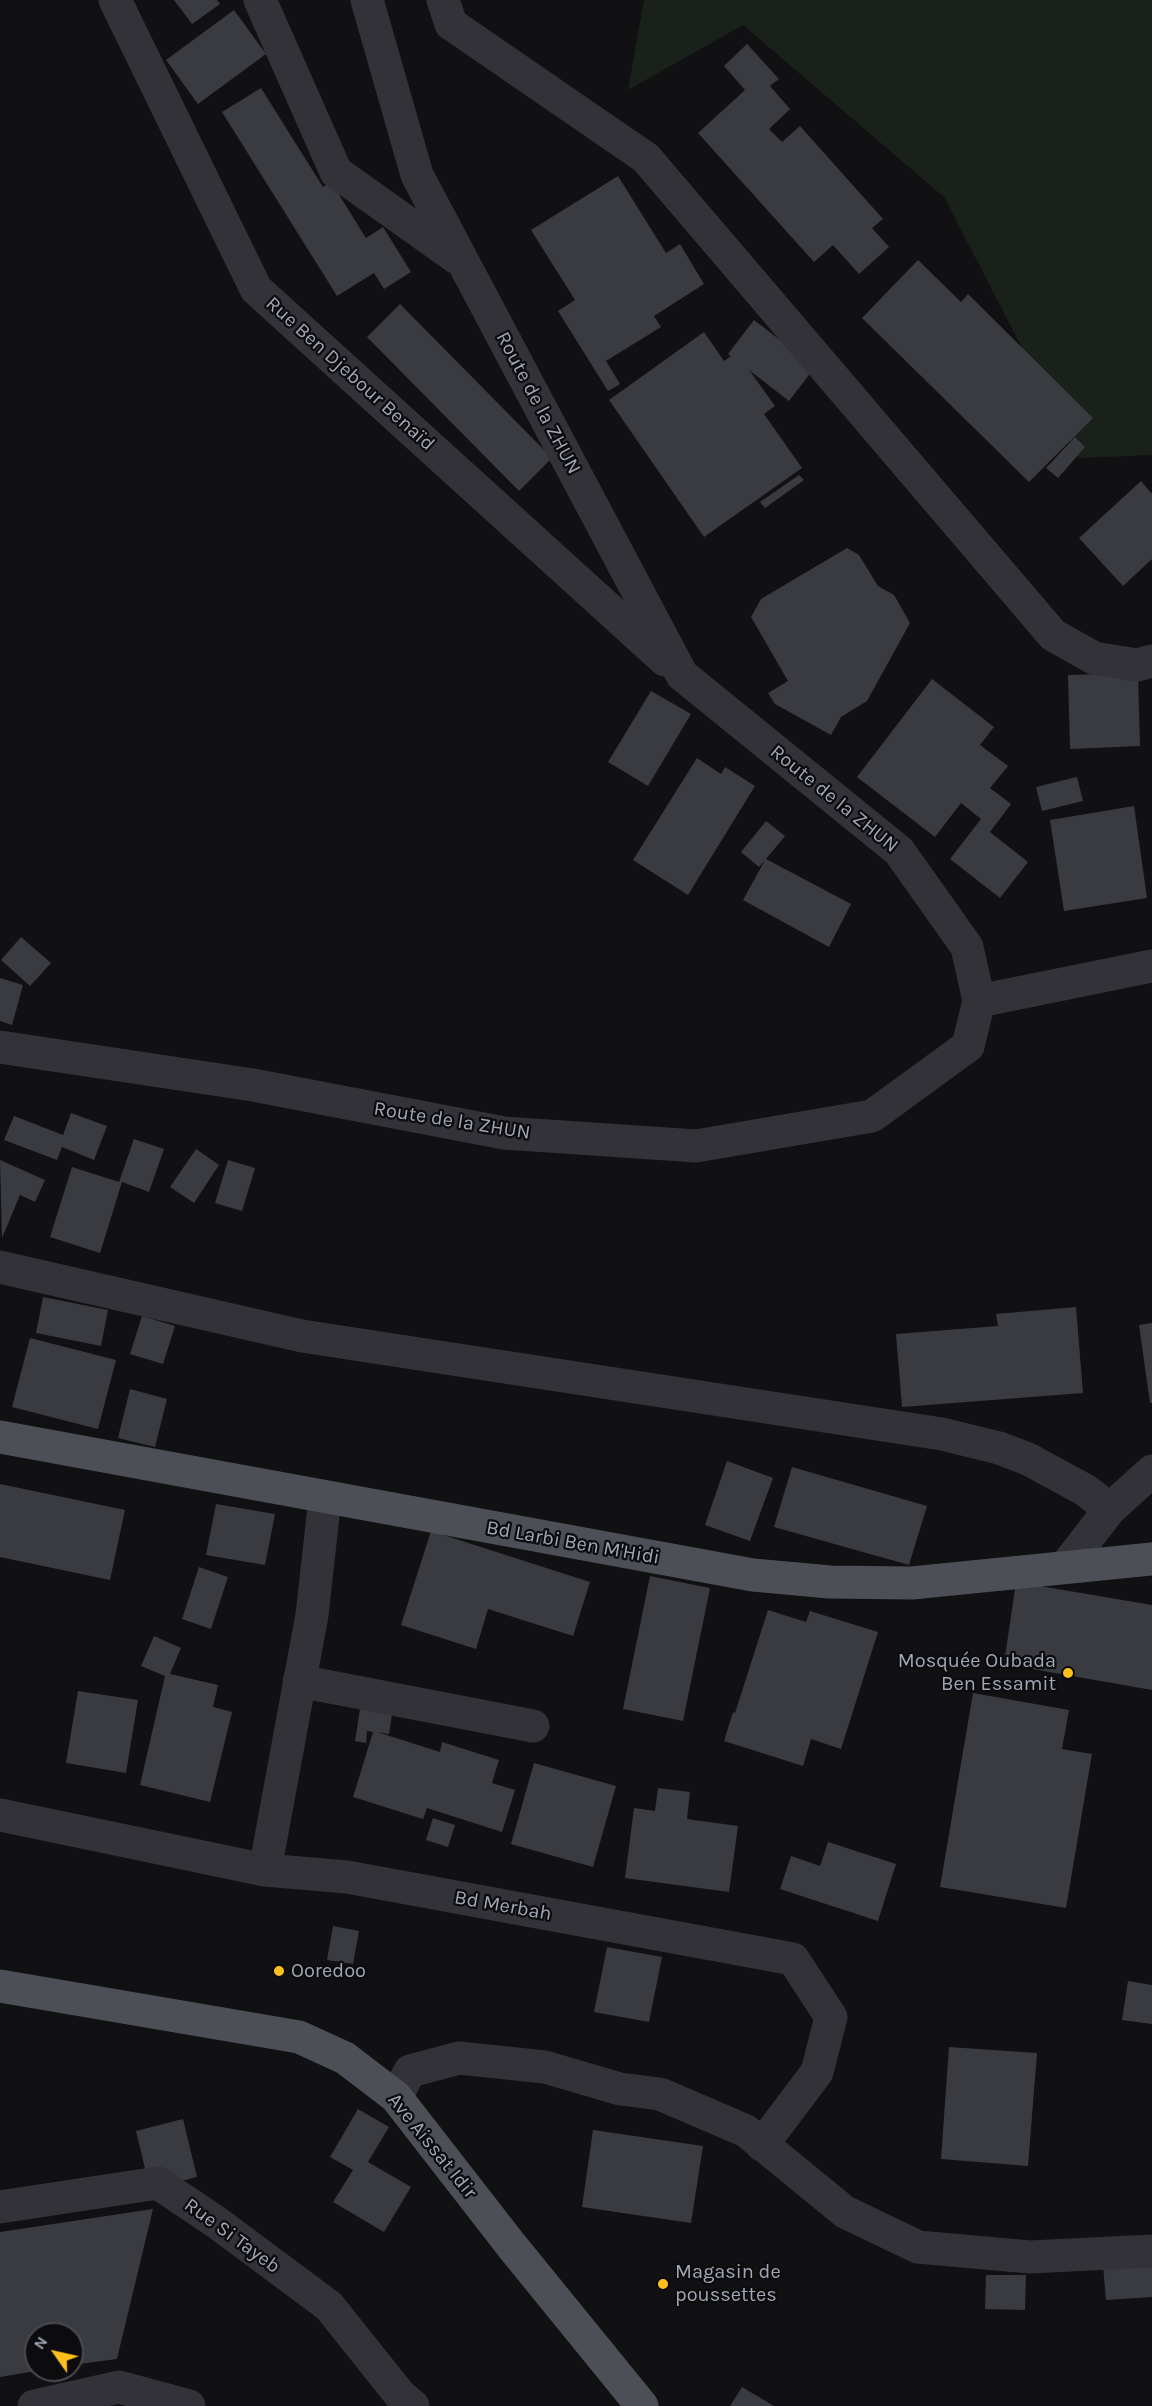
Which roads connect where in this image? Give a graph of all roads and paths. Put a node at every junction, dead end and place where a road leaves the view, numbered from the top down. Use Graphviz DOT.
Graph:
graph roads {
  1 [pos="115,0"];
  2 [pos="260,0"];
  3 [pos="367,0"];
  4 [pos="443,0"];
  5 [pos="463,262"];
  6 [pos="1152,661"];
  7 [pos="682,675"];
  8 [pos="1152,966"];
  9 [pos="979,1001"];
  10 [pos="0,1047"];
  11 [pos="0,1267"];
  12 [pos="0,1437"];
  13 [pos="1152,1471"];
  14 [pos="326,1498"];
  15 [pos="1110,1509"];
  16 [pos="1152,1559"];
  17 [pos="1065,1567"];
  18 [pos="299,1681"];
  19 [pos="533,1726"];
  20 [pos="0,1815"];
  21 [pos="265,1870"];
  22 [pos="0,1986"];
  23 [pos="46,1994"];
  24 [pos="0,1996"];
  25 [pos="396,2097"];
  26 [pos="762,2145"];
  27 [pos="0,2207"];
  28 [pos="1152,2251"];
  29 [pos="34,2406"];
  30 [pos="189,2406"];
  31 [pos="414,2406"];
  32 [pos="642,2406"];
  1 -- 7 [label="street, Rue Ben Djebour Benaïd"];
  2 -- 5 [label="street"];
  3 -- 5 [label="street, Route de la ZHUN"];
  4 -- 6 [label="street"];
  5 -- 7 [label="street, Route de la ZHUN"];
  7 -- 9 [label="street, Route de la ZHUN"];
  8 -- 9 [label="street"];
  9 -- 10 [label="street, Route de la ZHUN"];
  11 -- 15 [label="street"];
  12 -- 14 [label="main road, Bd Larbi Ben M'Hidi"];
  13 -- 15 [label="street"];
  14 -- 17 [label="main road, Bd Larbi Ben M'Hidi"];
  14 -- 18 [label="street"];
  15 -- 17 [label="street"];
  16 -- 17 [label="main road, Bd Larbi Ben M'Hidi"];
  18 -- 19 [label="street"];
  18 -- 21 [label="street"];
  20 -- 21 [label="street, Bd Merbah"];
  21 -- 26 [label="street, Bd Merbah"];
  22 -- 23 [label="main road, Ave Aissat Idir"];
  23 -- 24 [label="street"];
  23 -- 25 [label="main road, Ave Aissat Idir"];
  25 -- 26 [label="street"];
  25 -- 32 [label="main road, Ave Aissat Idir"];
  26 -- 28 [label="street"];
  27 -- 31 [label="street, Rue Si Tayeb"];
  29 -- 30 [label="street"];
}
